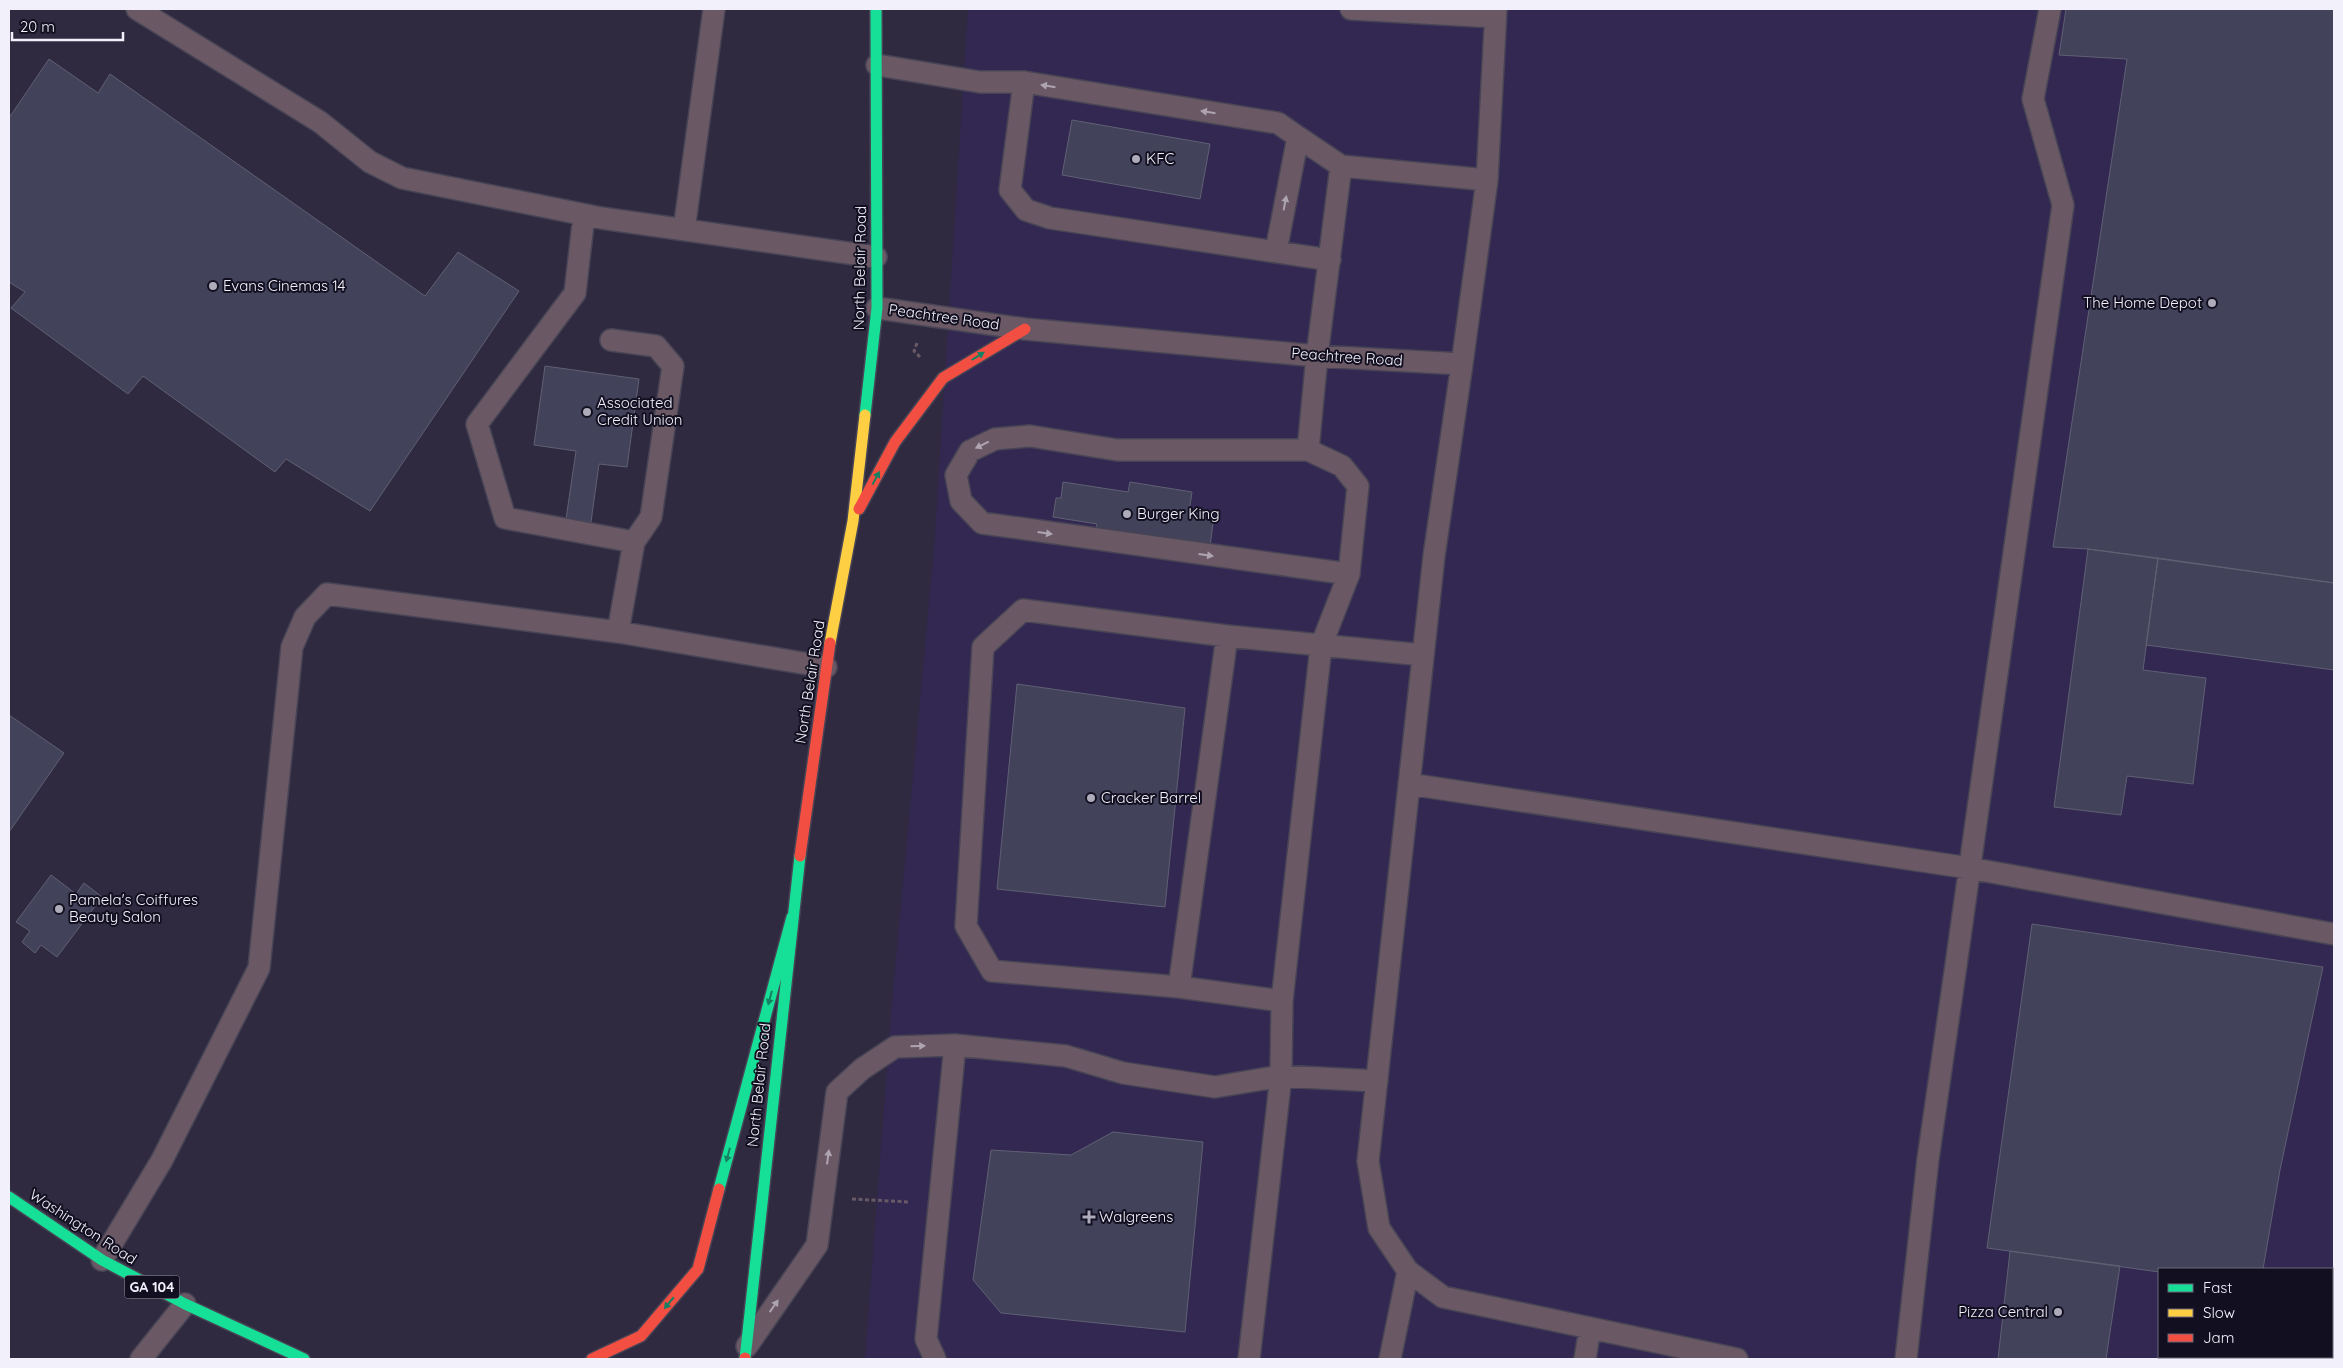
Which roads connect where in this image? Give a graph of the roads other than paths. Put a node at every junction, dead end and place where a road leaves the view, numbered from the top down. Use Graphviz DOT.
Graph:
graph roads {
  1 [pos="137,9"];
  2 [pos="714,9"];
  3 [pos="876,9"];
  4 [pos="1351,9"];
  5 [pos="2050,9"];
  6 [pos="1421,11"];
  7 [pos="1495,13"];
  8 [pos="876,65"];
  9 [pos="1024,82"];
  10 [pos="1298,137"];
  11 [pos="1341,166"];
  12 [pos="1487,180"];
  13 [pos="584,215"];
  14 [pos="684,230"];
  15 [pos="1276,251"];
  16 [pos="876,257"];
  17 [pos="1330,260"];
  18 [pos="877,308"];
  19 [pos="1025,329"];
  20 [pos="611,340"];
  21 [pos="1317,356"];
  22 [pos="1462,364"];
  23 [pos="1308,450"];
  24 [pos="852,521"];
  25 [pos="634,542"];
  26 [pos="1349,574"];
  27 [pos="618,632"];
  28 [pos="1227,636"];
  29 [pos="1321,646"];
  30 [pos="1424,655"];
  31 [pos="826,667"];
  32 [pos="1409,784"];
  33 [pos="1969,868"];
  34 [pos="792,917"];
  35 [pos="2334,934"];
  36 [pos="1179,987"];
  37 [pos="1282,1001"];
  38 [pos="954,1045"];
  39 [pos="1281,1076"];
  40 [pos="1377,1081"];
  41 [pos="9,1197"];
  42 [pos="102,1260"];
  43 [pos="1408,1271"];
  44 [pos="185,1304"];
  45 [pos="1590,1328"];
  46 [pos="745,1356"];
  47 [pos="141,1359"];
  48 [pos="304,1359"];
  49 [pos="592,1359"];
  50 [pos="935,1359"];
  51 [pos="1249,1359"];
  52 [pos="1390,1359"];
  53 [pos="1586,1359"];
  54 [pos="1737,1359"];
  55 [pos="1906,1359"];
  1 -- 13 [label="lane"];
  2 -- 14 [label="lane"];
  3 -- 8 [label="main road, North Belair Road"];
  4 -- 6 [label="lane"];
  5 -- 33 [label="lane"];
  6 -- 7 [label="lane"];
  7 -- 12 [label="lane"];
  8 -- 9 [label="lane"];
  8 -- 16 [label="main road, North Belair Road"];
  10 -- 9 [label="lane, one-way"];
  9 -- 15 [label="lane"];
  10 -- 11 [label="lane"];
  15 -- 10 [label="lane, one-way"];
  11 -- 12 [label="lane"];
  11 -- 17 [label="lane"];
  12 -- 22 [label="lane"];
  13 -- 14 [label="lane"];
  13 -- 25 [label="lane"];
  14 -- 16 [label="lane"];
  15 -- 17 [label="lane"];
  16 -- 18 [label="main road, North Belair Road"];
  17 -- 21 [label="lane"];
  18 -- 19 [label="lane, Peachtree Road"];
  18 -- 24 [label="main road, North Belair Road"];
  19 -- 21 [label="lane, Peachtree Road"];
  24 -- 19 [label="main road, one-way"];
  20 -- 25 [label="lane"];
  21 -- 22 [label="lane, Peachtree Road"];
  21 -- 23 [label="lane"];
  22 -- 30 [label="lane"];
  23 -- 26 [label="lane"];
  23 -- 26 [label="lane, one-way"];
  24 -- 31 [label="main road, North Belair Road"];
  25 -- 27 [label="lane"];
  26 -- 29 [label="lane"];
  27 -- 31 [label="lane"];
  27 -- 42 [label="lane"];
  28 -- 29 [label="lane"];
  28 -- 36 [label="lane"];
  28 -- 36 [label="lane"];
  29 -- 30 [label="lane"];
  29 -- 37 [label="lane"];
  30 -- 32 [label="lane"];
  31 -- 34 [label="main road, North Belair Road"];
  32 -- 33 [label="lane"];
  32 -- 40 [label="lane"];
  33 -- 35 [label="lane"];
  33 -- 55 [label="lane"];
  34 -- 46 [label="main road, North Belair Road"];
  34 -- 49 [label="main road, one-way"];
  36 -- 37 [label="lane"];
  37 -- 39 [label="lane"];
  38 -- 39 [label="lane"];
  46 -- 38 [label="lane, one-way"];
  38 -- 50 [label="lane"];
  39 -- 40 [label="lane"];
  39 -- 51 [label="lane"];
  40 -- 43 [label="lane"];
  41 -- 42 [label="main road, Washington Road / GA 104"];
  42 -- 44 [label="main road, Washington Road / GA 104"];
  43 -- 45 [label="lane"];
  43 -- 52 [label="lane"];
  44 -- 47 [label="lane"];
  44 -- 48 [label="main road, Washington Road / GA 104"];
  45 -- 53 [label="lane"];
  45 -- 54 [label="lane"];
}
